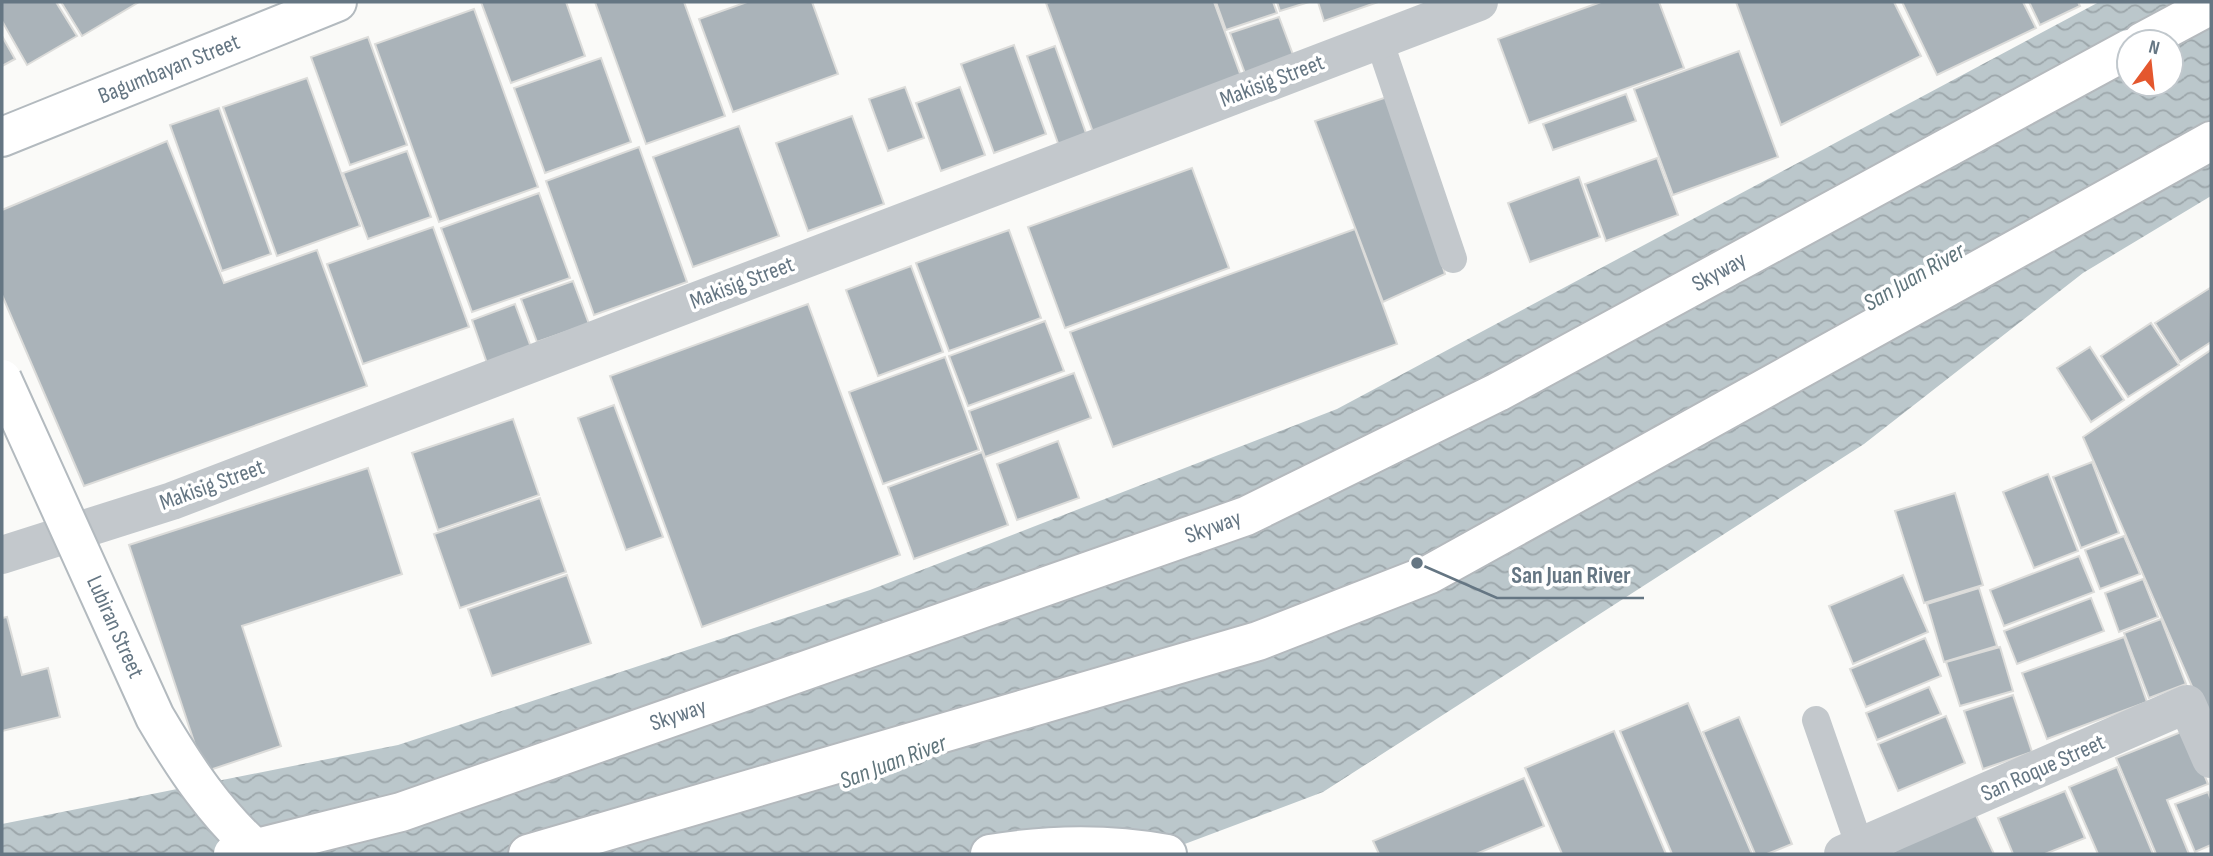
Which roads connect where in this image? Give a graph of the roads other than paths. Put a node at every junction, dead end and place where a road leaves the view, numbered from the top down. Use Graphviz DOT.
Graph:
graph roads {
  1 [pos="337,2"];
  2 [pos="1479,2"];
  3 [pos="2211,5"];
  4 [pos="276,12"];
  5 [pos="2168,28"];
  6 [pos="1379,40"];
  7 [pos="2115,57"];
  8 [pos="2,138"];
  9 [pos="2211,141"];
  10 [pos="1453,259"];
  11 [pos="2,379"];
  12 [pos="2,555"];
  13 [pos="1816,720"];
  14 [pos="2211,759"];
  15 [pos="1852,851"];
  16 [pos="233,854"];
  17 [pos="261,854"];
  18 [pos="528,854"];
  19 [pos="990,854"];
  20 [pos="1167,854"];
  1 -- 4 [label="main road, Bagumbayan Street"];
  2 -- 6 [label="street, Makisig Street"];
  3 -- 5 [label="main road"];
  4 -- 8 [label="main road, Bagumbayan Street"];
  6 -- 10 [label="lane"];
  6 -- 12 [label="street, Makisig Street"];
  7 -- 16 [label="main road, Skyway, bridge"];
  9 -- 18 [label="main road"];
  11 -- 17 [label="main road, Lubiran Street, bridge"];
  13 -- 15 [label="lane"];
  14 -- 15 [label="street, San Roque Street"];
  19 -- 20 [label="main road"];
}
